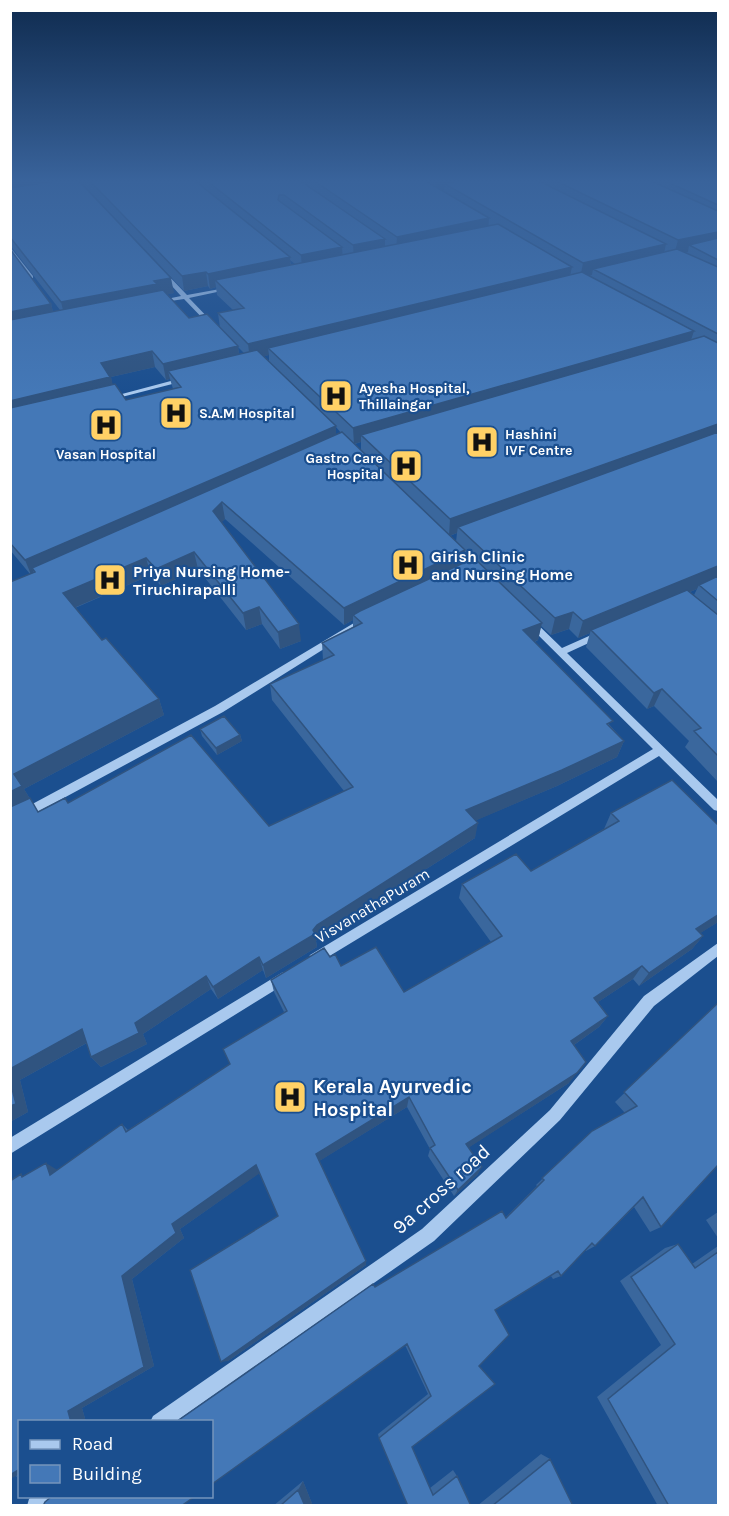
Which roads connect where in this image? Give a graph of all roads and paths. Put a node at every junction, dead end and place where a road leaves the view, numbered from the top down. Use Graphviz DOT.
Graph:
graph roads {
  1 [pos="12,251"];
  2 [pos="161,272"];
  3 [pos="36,285"];
  4 [pos="231,288"];
  5 [pos="186,297"];
  6 [pos="150,304"];
  7 [pos="217,331"];
  8 [pos="188,379"];
  9 [pos="99,401"];
  10 [pos="519,612"];
  11 [pos="378,614"];
  12 [pos="615,628"];
  13 [pos="560,652"];
  14 [pos="660,750"];
  15 [pos="718,807"];
  16 [pos="10,822"];
  17 [pos="718,949"];
  18 [pos="10,1147"];
  19 [pos="162,1420"];
  1 -- 3 [label="street"];
  2 -- 5 [label="street"];
  4 -- 5 [label="street"];
  5 -- 6 [label="street"];
  5 -- 7 [label="street"];
  8 -- 9 [label="street"];
  10 -- 13 [label="street"];
  11 -- 16 [label="street"];
  12 -- 13 [label="street"];
  13 -- 14 [label="street"];
  14 -- 15 [label="street"];
  14 -- 18 [label="street, VisvanathaPuram"];
  17 -- 19 [label="street, 9a cross road"];
}
